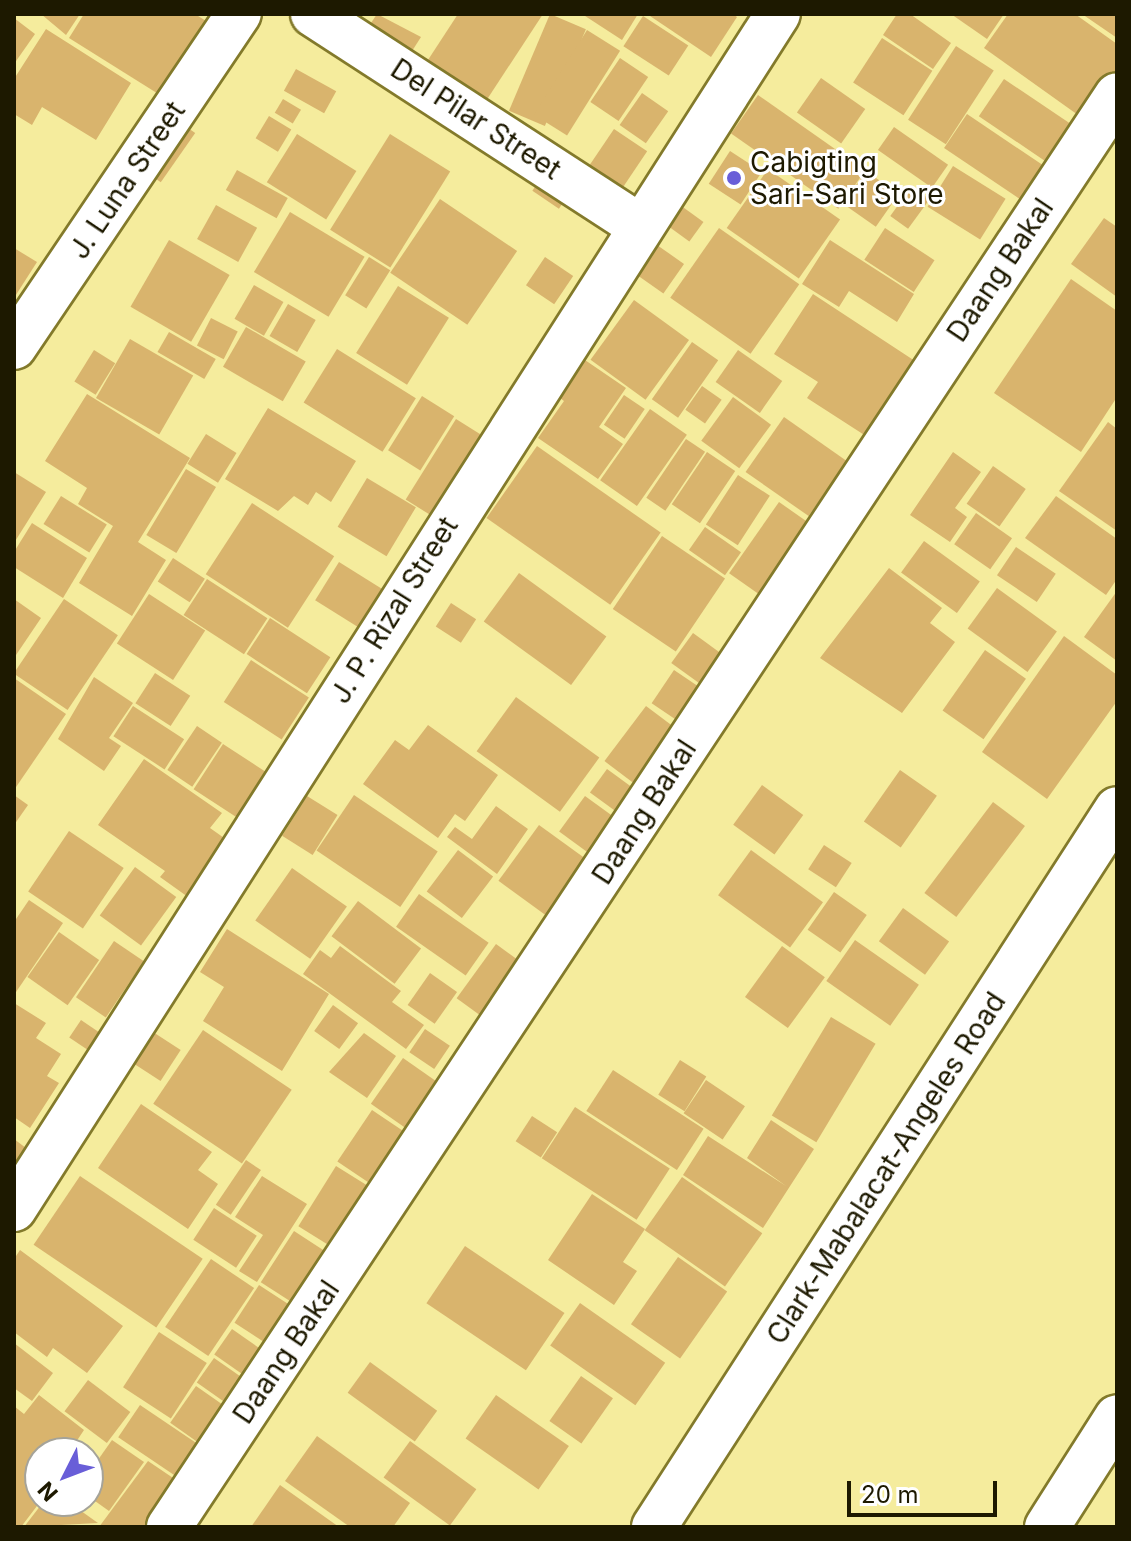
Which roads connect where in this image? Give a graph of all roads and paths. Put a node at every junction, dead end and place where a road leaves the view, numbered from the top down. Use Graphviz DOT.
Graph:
graph roads {
  1 [pos="239,14"];
  2 [pos="313,14"];
  3 [pos="778,14"];
  4 [pos="1117,95"];
  5 [pos="638,225"];
  6 [pos="14,347"];
  7 [pos="1117,809"];
  8 [pos="14,1209"];
  9 [pos="1117,1417"];
  10 [pos="169,1527"];
  11 [pos="654,1527"];
  12 [pos="1047,1527"];
  1 -- 6 [label="main road, J. Luna Street"];
  2 -- 5 [label="main road, Del Pilar Street"];
  3 -- 5 [label="main road, J. P. Rizal Street"];
  4 -- 10 [label="main road, Daang Bakal"];
  5 -- 8 [label="main road, J. P. Rizal Street"];
  7 -- 11 [label="main road, Clark-Mabalacat-Angeles Road"];
  9 -- 12 [label="main road"];
}
